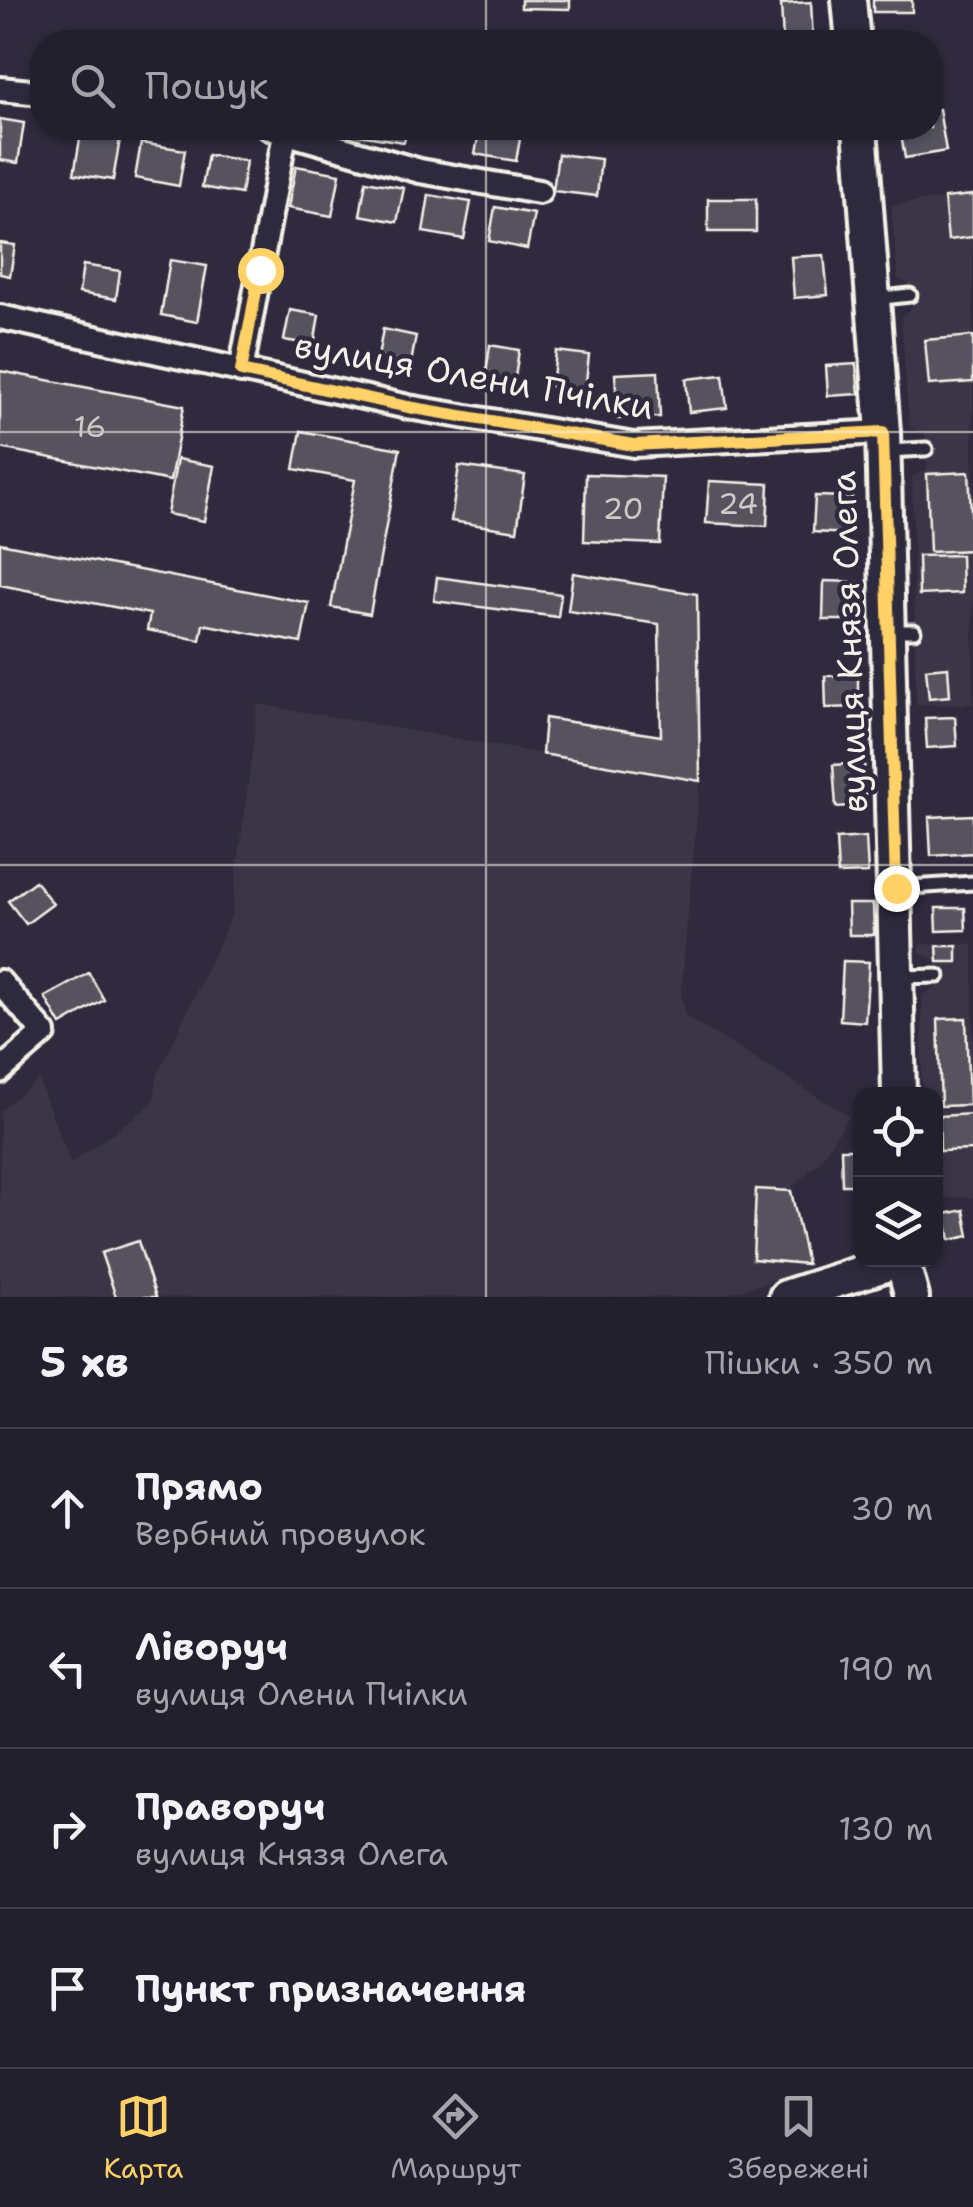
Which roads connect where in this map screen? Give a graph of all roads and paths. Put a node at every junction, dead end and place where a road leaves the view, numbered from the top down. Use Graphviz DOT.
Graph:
graph roads {
  1 [pos="849,0"];
  2 [pos="852,30"];
  3 [pos="0,89"];
  4 [pos="30,92"];
  5 [pos="277,140"];
  6 [pos="310,140"];
  7 [pos="861,140"];
  8 [pos="539,192"];
  9 [pos="910,296"];
  10 [pos="874,298"];
  11 [pos="0,317"];
  12 [pos="241,371"];
  13 [pos="884,442"];
  14 [pos="926,449"];
  15 [pos="973,883"];
  16 [pos="896,888"];
  17 [pos="898,976"];
  18 [pos="938,976"];
  19 [pos="0,982"];
  20 [pos="0,1071"];
  21 [pos="900,1087"];
  22 [pos="879,1267"];
  23 [pos="903,1267"];
  24 [pos="786,1297"];
  25 [pos="912,1297"];
  1 -- 2 [label="street"];
  3 -- 4 [label="street"];
  5 -- 12 [label="street"];
  6 -- 8 [label="street"];
  7 -- 10 [label="street, вулиця Князя Олега"];
  9 -- 10 [label="lane"];
  10 -- 13 [label="street, вулиця Князя Олега"];
  11 -- 12 [label="street, вулиця Олени Пчілки"];
  12 -- 13 [label="street, вулиця Олени Пчілки"];
  13 -- 14 [label="lane"];
  13 -- 16 [label="street, вулиця Князя Олега"];
  15 -- 16 [label="lane"];
  16 -- 17 [label="street, вулиця Князя Олега"];
  17 -- 18 [label="lane"];
  17 -- 21 [label="street, вулиця Князя Олега"];
  19 -- 20 [label="street"];
  22 -- 24 [label="street"];
  23 -- 25 [label="street"];
}
